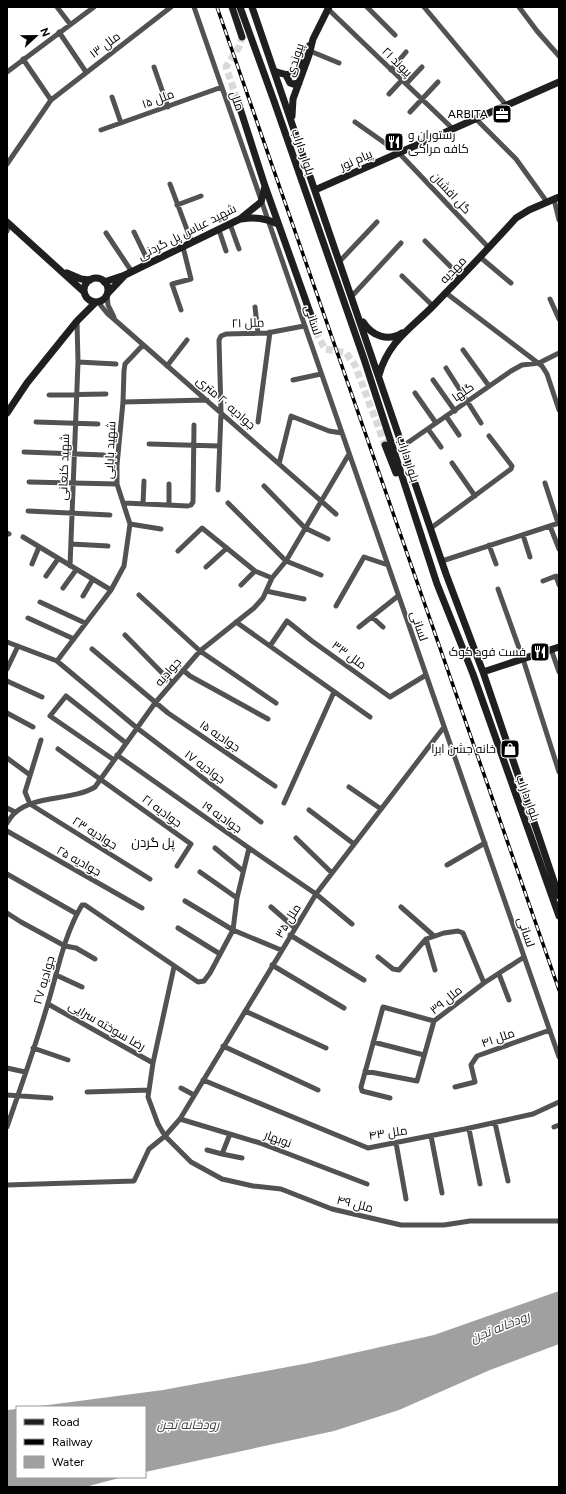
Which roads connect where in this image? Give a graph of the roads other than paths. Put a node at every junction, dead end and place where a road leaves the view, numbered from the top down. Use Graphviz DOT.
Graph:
graph roads {
  1 [pos="57,7"];
  2 [pos="94,7"];
  3 [pos="171,7"];
  4 [pos="194,7"];
  5 [pos="232,7"];
  6 [pos="240,7"];
  7 [pos="252,7"];
  8 [pos="367,7"];
  9 [pos="424,7"];
  10 [pos="519,7"];
  11 [pos="328,8"];
  12 [pos="70,24"];
  13 [pos="59,32"];
  14 [pos="395,35"];
  15 [pos="242,37"];
  16 [pos="313,39"];
  17 [pos="310,51"];
  18 [pos="406,52"];
  19 [pos="559,56"];
  20 [pos="23,59"];
  21 [pos="339,63"];
  22 [pos="422,67"];
  23 [pos="154,68"];
  24 [pos="274,70"];
  25 [pos="391,70"];
  26 [pos="7,72"];
  27 [pos="86,72"];
  28 [pos="286,75"];
  29 [pos="404,82"];
  30 [pos="438,82"];
  31 [pos="559,82"];
  32 [pos="299,83"];
  33 [pos="222,87"];
  34 [pos="389,94"];
  35 [pos="112,97"];
  36 [pos="237,99"];
  37 [pos="51,100"];
  38 [pos="422,100"];
  39 [pos="506,105"];
  40 [pos="168,107"];
  41 [pos="410,112"];
  42 [pos="476,119"];
  43 [pos="292,122"];
  44 [pos="355,122"];
  45 [pos="121,123"];
  46 [pos="453,129"];
  47 [pos="101,130"];
  48 [pos="399,153"];
  49 [pos="7,164"];
  50 [pos="170,184"];
  51 [pos="265,186"];
  52 [pos="315,190"];
  53 [pos="201,196"];
  54 [pos="553,200"];
  55 [pos="261,202"];
  56 [pos="177,205"];
  57 [pos="240,219"];
  58 [pos="267,219"];
  59 [pos="559,220"];
  60 [pos="377,222"];
  61 [pos="230,224"];
  62 [pos="278,224"];
  63 [pos="8,226"];
  64 [pos="219,230"];
  65 [pos="134,232"];
  66 [pos="106,233"];
  67 [pos="424,241"];
  68 [pos="192,242"];
  69 [pos="401,242"];
  70 [pos="183,247"];
  71 [pos="489,248"];
  72 [pos="239,249"];
  73 [pos="226,251"];
  74 [pos="480,256"];
  75 [pos="340,261"];
  76 [pos="149,263"];
  77 [pos="62,271"];
  78 [pos="128,273"];
  79 [pos="402,276"];
  80 [pos="461,277"];
  81 [pos="90,280"];
  82 [pos="104,282"];
  83 [pos="511,283"];
  84 [pos="84,292"];
  85 [pos="446,293"];
  86 [pos="107,294"];
  87 [pos="352,296"];
  88 [pos="550,299"];
  89 [pos="96,302"];
  90 [pos="433,306"];
  91 [pos="255,307"];
  92 [pos="181,310"];
  93 [pos="358,314"];
  94 [pos="559,319"];
  95 [pos="77,321"];
  96 [pos="313,321"];
  97 [pos="117,322"];
  98 [pos="304,326"];
  99 [pos="407,330"];
  100 [pos="270,332"];
  101 [pos="258,333"];
  102 [pos="187,340"];
  103 [pos="144,345"];
  104 [pos="463,350"];
  105 [pos="559,353"];
  106 [pos="78,362"];
  107 [pos="539,363"];
  108 [pos="116,364"];
  109 [pos="167,366"];
  110 [pos="446,368"];
  111 [pos="321,374"];
  112 [pos="379,375"];
  113 [pos="293,380"];
  114 [pos="433,380"];
  115 [pos="489,386"];
  116 [pos="415,393"];
  117 [pos="48,394"];
  118 [pos="106,394"];
  119 [pos="77,395"];
  120 [pos="207,400"];
  121 [pos="123,402"];
  122 [pos="467,402"];
  123 [pos="559,410"];
  124 [pos="454,411"];
  125 [pos="7,412"];
  126 [pos="221,412"];
  127 [pos="446,416"];
  128 [pos="36,422"];
  129 [pos="258,422"];
  130 [pos="76,423"];
  131 [pos="436,423"];
  132 [pos="481,423"];
  133 [pos="98,424"];
  134 [pos="194,426"];
  135 [pos="428,429"];
  136 [pos="342,433"];
  137 [pos="459,435"];
  138 [pos="489,436"];
  139 [pos="149,444"];
  140 [pos="193,445"];
  141 [pos="385,445"];
  142 [pos="219,446"];
  143 [pos="403,446"];
  144 [pos="441,447"];
  145 [pos="24,452"];
  146 [pos="75,454"];
  147 [pos="349,454"];
  148 [pos="104,455"];
  149 [pos="452,463"];
  150 [pos="280,464"];
  151 [pos="144,481"];
  152 [pos="29,482"];
  153 [pos="74,483"];
  154 [pos="545,483"];
  155 [pos="118,484"];
  156 [pos="169,484"];
  157 [pos="264,486"];
  158 [pos="218,490"];
  159 [pos="475,496"];
  160 [pos="409,497"];
  161 [pos="321,500"];
  162 [pos="124,503"];
  163 [pos="228,503"];
  164 [pos="143,504"];
  165 [pos="169,505"];
  166 [pos="28,511"];
  167 [pos="72,512"];
  168 [pos="336,514"];
  169 [pos="110,515"];
  170 [pos="558,523"];
  171 [pos="130,524"];
  172 [pos="550,526"];
  173 [pos="305,528"];
  174 [pos="431,528"];
  175 [pos="162,529"];
  176 [pos="523,535"];
  177 [pos="24,537"];
  178 [pos="328,539"];
  179 [pos="71,544"];
  180 [pos="437,545"];
  181 [pos="489,545"];
  182 [pos="39,546"];
  183 [pos="108,546"];
  184 [pos="227,548"];
  185 [pos="425,548"];
  186 [pos="559,549"];
  187 [pos="178,551"];
  188 [pos="530,557"];
  189 [pos="58,559"];
  190 [pos="286,561"];
  191 [pos="442,561"];
  192 [pos="32,564"];
  193 [pos="388,564"];
  194 [pos="496,564"];
  195 [pos="70,566"];
  196 [pos="206,567"];
  197 [pos="76,570"];
  198 [pos="255,571"];
  199 [pos="446,574"];
  200 [pos="321,575"];
  201 [pos="46,576"];
  202 [pos="272,578"];
  203 [pos="435,578"];
  204 [pos="93,579"];
  205 [pos="543,581"];
  206 [pos="241,585"];
  207 [pos="559,585"];
  208 [pos="63,588"];
  209 [pos="498,589"];
  210 [pos="111,590"];
  211 [pos="266,591"];
  212 [pos="139,595"];
  213 [pos="83,596"];
  214 [pos="398,596"];
  215 [pos="304,599"];
  216 [pos="40,602"];
  217 [pos="336,606"];
  218 [pos="372,617"];
  219 [pos="28,618"];
  220 [pos="236,622"];
  221 [pos="85,623"];
  222 [pos="359,628"];
  223 [pos="383,628"];
  224 [pos="125,635"];
  225 [pos="74,639"];
  226 [pos="7,642"];
  227 [pos="18,646"];
  228 [pos="270,646"];
  229 [pos="559,646"];
  230 [pos="92,649"];
  231 [pos="551,649"];
  232 [pos="200,651"];
  233 [pos="523,659"];
  234 [pos="57,661"];
  235 [pos="7,669"];
  236 [pos="183,670"];
  237 [pos="483,672"];
  238 [pos="559,672"];
  239 [pos="426,675"];
  240 [pos="7,681"];
  241 [pos="172,683"];
  242 [pos="334,692"];
  243 [pos="42,696"];
  244 [pos="155,703"];
  245 [pos="276,703"];
  246 [pos="7,713"];
  247 [pos="370,717"];
  248 [pos="268,719"];
  249 [pos="33,727"];
  250 [pos="444,727"];
  251 [pos="137,728"];
  252 [pos="41,740"];
  253 [pos="126,743"];
  254 [pos="58,749"];
  255 [pos="7,758"];
  256 [pos="116,758"];
  257 [pos="559,772"];
  258 [pos="30,775"];
  259 [pos="100,780"];
  260 [pos="275,786"];
  261 [pos="350,788"];
  262 [pos="284,803"];
  263 [pos="30,804"];
  264 [pos="7,808"];
  265 [pos="381,809"];
  266 [pos="310,810"];
  267 [pos="15,812"];
  268 [pos="261,822"];
  269 [pos="7,823"];
  270 [pos="7,831"];
  271 [pos="296,838"];
  272 [pos="485,843"];
  273 [pos="354,844"];
  274 [pos="215,848"];
  275 [pos="248,848"];
  276 [pos="447,865"];
  277 [pos="177,866"];
  278 [pos="243,871"];
  279 [pos="200,872"];
  280 [pos="332,873"];
  281 [pos="7,874"];
  282 [pos="150,879"];
  283 [pos="316,894"];
  284 [pos="559,896"];
  285 [pos="237,898"];
  286 [pos="185,901"];
  287 [pos="271,907"];
  288 [pos="401,907"];
  289 [pos="142,908"];
  290 [pos="7,913"];
  291 [pos="77,914"];
  292 [pos="559,916"];
  293 [pos="352,924"];
  294 [pos="178,928"];
  295 [pos="295,928"];
  296 [pos="233,930"];
  297 [pos="290,936"];
  298 [pos="434,936"];
  299 [pos="426,939"];
  300 [pos="64,946"];
  301 [pos="281,950"];
  302 [pos="220,954"];
  303 [pos="378,956"];
  304 [pos="524,957"];
  305 [pos="95,958"];
  306 [pos="272,965"];
  307 [pos="174,967"];
  308 [pos="435,970"];
  309 [pos="499,974"];
  310 [pos="56,975"];
  311 [pos="364,980"];
  312 [pos="484,983"];
  313 [pos="82,987"];
  314 [pos="509,1000"];
  315 [pos="48,1004"];
  316 [pos="344,1008"];
  317 [pos="245,1011"];
  318 [pos="434,1021"];
  319 [pos="550,1030"];
  320 [pos="373,1042"];
  321 [pos="223,1046"];
  322 [pos="33,1048"];
  323 [pos="326,1048"];
  324 [pos="424,1055"];
  325 [pos="559,1057"];
  326 [pos="68,1060"];
  327 [pos="152,1063"];
  328 [pos="7,1068"];
  329 [pos="365,1071"];
  330 [pos="25,1072"];
  331 [pos="203,1080"];
  332 [pos="455,1087"];
  333 [pos="181,1088"];
  334 [pos="149,1090"];
  335 [pos="318,1090"];
  336 [pos="87,1092"];
  337 [pos="7,1095"];
  338 [pos="18,1095"];
  339 [pos="194,1095"];
  340 [pos="51,1098"];
  341 [pos="390,1098"];
  342 [pos="559,1102"];
  343 [pos="180,1119"];
  344 [pos="495,1123"];
  345 [pos="7,1127"];
  346 [pos="469,1129"];
  347 [pos="230,1134"];
  348 [pos="165,1136"];
  349 [pos="431,1136"];
  350 [pos="396,1143"];
  351 [pos="207,1150"];
  352 [pos="222,1154"];
  353 [pos="242,1158"];
  354 [pos="508,1181"];
  355 [pos="367,1184"];
  356 [pos="480,1184"];
  357 [pos="7,1185"];
  358 [pos="442,1193"];
  359 [pos="406,1199"];
  360 [pos="559,1221"];
  1 -- 12 [label="street"];
  2 -- 12 [label="street"];
  3 -- 27 [label="street, ملل ۱۳"];
  4 -- 33 [label="street, ملل"];
  5 -- 15 [label="main road"];
  6 -- 160 [label="main road, بلوار داراب"];
  7 -- 24 [label="main road, بلوار داراب"];
  8 -- 14 [label="street"];
  9 -- 39 [label="street"];
  10 -- 19 [label="street"];
  11 -- 16 [label="main road, پیوندی"];
  11 -- 25 [label="street, پیوند ۲۱"];
  12 -- 13 [label="street"];
  13 -- 20 [label="street"];
  13 -- 27 [label="street"];
  16 -- 17 [label="main road, پیوندی"];
  16 -- 28 [label="main road"];
  17 -- 21 [label="street"];
  17 -- 32 [label="main road, پیوندی"];
  18 -- 25 [label="street"];
  20 -- 26 [label="street"];
  20 -- 37 [label="street"];
  22 -- 29 [label="street"];
  23 -- 40 [label="street"];
  24 -- 28 [label="main road"];
  24 -- 43 [label="main road, بلوار داراب"];
  25 -- 29 [label="street, پیوند ۲۱"];
  27 -- 37 [label="street, ملل ۱۳"];
  28 -- 32 [label="main road"];
  29 -- 34 [label="street"];
  29 -- 38 [label="street, پیوند ۲۱"];
  30 -- 38 [label="street"];
  31 -- 39 [label="main road, پیام نور"];
  32 -- 43 [label="main road, پیوندی"];
  33 -- 40 [label="street, ملل ۱۵"];
  33 -- 55 [label="street, ملل"];
  35 -- 45 [label="street"];
  36 -- 51 [label="main road"];
  37 -- 49 [label="street, ملل ۱۳"];
  38 -- 41 [label="street"];
  38 -- 46 [label="street, پیوند ۲۱"];
  39 -- 42 [label="main road, پیام نور"];
  40 -- 45 [label="street, ملل ۱۵"];
  42 -- 46 [label="main road, پیام نور"];
  42 -- 54 [label="street"];
  43 -- 52 [label="main road, بلوار داراب"];
  44 -- 48 [label="street, گل افشان"];
  45 -- 47 [label="street, ملل ۱۵"];
  46 -- 48 [label="main road, پیام نور"];
  48 -- 52 [label="main road, پیام نور"];
  48 -- 71 [label="street, گل افشان"];
  50 -- 56 [label="street"];
  51 -- 55 [label="main road"];
  51 -- 62 [label="main road"];
  52 -- 75 [label="main road, بلوار داراب"];
  53 -- 56 [label="street"];
  54 -- 59 [label="street"];
  54 -- 71 [label="main road, مهدیه"];
  55 -- 57 [label="main road, شهید عباس پل گردنی"];
  55 -- 58 [label="street, لسانی"];
  56 -- 68 [label="street"];
  57 -- 58 [label="main road"];
  57 -- 61 [label="main road, شهید عباس پل گردنی"];
  58 -- 62 [label="main road"];
  58 -- 98 [label="street, لسانی"];
  60 -- 75 [label="street"];
  61 -- 64 [label="main road, شهید عباس پل گردنی"];
  61 -- 72 [label="street"];
  62 -- 96 [label="main road"];
  63 -- 77 [label="main road"];
  64 -- 68 [label="main road, شهید عباس پل گردنی"];
  64 -- 73 [label="street"];
  65 -- 76 [label="street"];
  66 -- 78 [label="street"];
  67 -- 80 [label="street"];
  68 -- 70 [label="main road, شهید عباس پل گردنی"];
  69 -- 87 [label="street"];
  70 -- 76 [label="main road, شهید عباس پل گردنی"];
  70 -- 92 [label="street"];
  71 -- 74 [label="main road, مهدیه"];
  74 -- 80 [label="main road, مهدیه"];
  74 -- 83 [label="street"];
  75 -- 87 [label="main road, بلوار داراب"];
  76 -- 78 [label="main road, شهید عباس پل گردنی"];
  77 -- 81 [label="main road"];
  77 -- 84 [label="main road"];
  78 -- 82 [label="main road, شهید عباس پل گردنی"];
  78 -- 86 [label="main road"];
  79 -- 90 [label="street"];
  80 -- 85 [label="main road, مهدیه"];
  81 -- 82 [label="main road"];
  81 -- 84 [label="main road"];
  82 -- 86 [label="main road"];
  84 -- 89 [label="main road"];
  85 -- 90 [label="main road, مهدیه"];
  85 -- 107 [label="street"];
  86 -- 89 [label="main road"];
  86 -- 97 [label="street"];
  87 -- 93 [label="main road, بلوار داراب"];
  88 -- 94 [label="street"];
  89 -- 95 [label="main road"];
  89 -- 97 [label="street, جوادیه ۲۰ متری"];
  90 -- 99 [label="main road, مهدیه"];
  91 -- 101 [label="street"];
  93 -- 99 [label="main road"];
  93 -- 112 [label="main road, بلوار داراب"];
  95 -- 106 [label="street, شهید کنعانی"];
  95 -- 125 [label="main road"];
  97 -- 103 [label="street, جوادیه ۲۰ متری"];
  98 -- 100 [label="street, ملل ۲۱"];
  98 -- 111 [label="street, لسانی"];
  99 -- 112 [label="main road, مهدیه"];
  100 -- 101 [label="street, ملل ۲۱"];
  100 -- 129 [label="street"];
  101 -- 126 [label="street, ملل ۲۱"];
  102 -- 109 [label="street"];
  103 -- 109 [label="street, جوادیه ۲۰ متری"];
  103 -- 121 [label="street, شهید بابایی"];
  104 -- 115 [label="street"];
  105 -- 107 [label="street, گلها"];
  106 -- 108 [label="street"];
  106 -- 119 [label="street, شهید کنعانی"];
  107 -- 115 [label="street, گلها"];
  107 -- 123 [label="street"];
  109 -- 120 [label="street, جوادیه ۲۰ متری"];
  110 -- 122 [label="street"];
  111 -- 113 [label="street"];
  111 -- 136 [label="street, لسانی"];
  112 -- 143 [label="main road, بلوار داراب"];
  114 -- 124 [label="street"];
  115 -- 122 [label="street, گلها"];
  116 -- 131 [label="street"];
  117 -- 119 [label="street"];
  118 -- 119 [label="street"];
  119 -- 130 [label="street, شهید کنعانی"];
  120 -- 121 [label="street"];
  120 -- 126 [label="street, جوادیه ۲۰ متری"];
  121 -- 155 [label="street, شهید بابایی"];
  122 -- 124 [label="street, گلها"];
  122 -- 132 [label="street"];
  124 -- 127 [label="street, گلها"];
  126 -- 142 [label="street"];
  126 -- 150 [label="street, جوادیه ۲۰ متری"];
  127 -- 131 [label="street, گلها"];
  127 -- 137 [label="street"];
  128 -- 130 [label="street"];
  130 -- 133 [label="street"];
  130 -- 146 [label="street, شهید کنعانی"];
  131 -- 135 [label="street, گلها"];
  134 -- 140 [label="street"];
  135 -- 143 [label="street, گلها"];
  135 -- 144 [label="street"];
  136 -- 147 [label="street, لسانی"];
  136 -- 150 [label="street"];
  138 -- 159 [label="street"];
  139 -- 140 [label="street"];
  140 -- 142 [label="street"];
  140 -- 165 [label="street"];
  141 -- 160 [label="main road"];
  142 -- 158 [label="street"];
  143 -- 174 [label="main road, بلوار داراب"];
  145 -- 146 [label="street"];
  146 -- 148 [label="street"];
  146 -- 153 [label="street, شهید کنعانی"];
  147 -- 161 [label="street, جوادیه"];
  147 -- 193 [label="street, لسانی"];
  149 -- 159 [label="street"];
  150 -- 161 [label="street, جوادیه ۲۰ متری"];
  151 -- 164 [label="street"];
  152 -- 153 [label="street"];
  153 -- 155 [label="street"];
  153 -- 167 [label="street, شهید کنعانی"];
  154 -- 170 [label="street"];
  155 -- 162 [label="street, شهید بابایی"];
  156 -- 165 [label="street"];
  157 -- 173 [label="street"];
  159 -- 174 [label="street"];
  160 -- 185 [label="main road, بلوار داراب"];
  161 -- 168 [label="street, جوادیه ۲۰ متری"];
  161 -- 173 [label="street, جوادیه"];
  162 -- 164 [label="street"];
  162 -- 171 [label="street, شهید بابایی"];
  163 -- 190 [label="street"];
  164 -- 165 [label="street"];
  166 -- 167 [label="street"];
  167 -- 169 [label="street"];
  167 -- 179 [label="street, شهید کنعانی"];
  170 -- 172 [label="street"];
  171 -- 175 [label="street"];
  171 -- 210 [label="street, شهید بابایی"];
  172 -- 176 [label="street"];
  172 -- 186 [label="street"];
  173 -- 178 [label="street"];
  173 -- 190 [label="street, جوادیه"];
  174 -- 180 [label="main road, بلوار داراب"];
  176 -- 181 [label="street"];
  176 -- 188 [label="street"];
  177 -- 182 [label="street"];
  179 -- 183 [label="street"];
  179 -- 195 [label="street, شهید کنعانی"];
  180 -- 185 [label="main road"];
  180 -- 191 [label="main road, بلوار داراب"];
  181 -- 191 [label="street"];
  181 -- 194 [label="street"];
  182 -- 189 [label="street"];
  182 -- 192 [label="street"];
  184 -- 187 [label="street"];
  184 -- 196 [label="street"];
  184 -- 198 [label="street"];
  185 -- 203 [label="main road, بلوار داراب"];
  189 -- 195 [label="street"];
  189 -- 201 [label="street"];
  190 -- 200 [label="street"];
  190 -- 202 [label="street, جوادیه"];
  191 -- 199 [label="main road, بلوار داراب"];
  193 -- 214 [label="street, لسانی"];
  193 -- 217 [label="street"];
  195 -- 197 [label="street"];
  197 -- 204 [label="street"];
  197 -- 208 [label="street"];
  198 -- 202 [label="street"];
  198 -- 206 [label="street"];
  199 -- 203 [label="main road"];
  199 -- 237 [label="main road, بلوار داراب"];
  202 -- 211 [label="street, جوادیه"];
  203 -- 292 [label="main road, بلوار داراب"];
  204 -- 210 [label="street"];
  204 -- 213 [label="street"];
  205 -- 207 [label="street"];
  209 -- 233 [label="street"];
  210 -- 221 [label="street, شهید بابایی"];
  211 -- 215 [label="street"];
  211 -- 220 [label="street, جوادیه"];
  212 -- 232 [label="street"];
  214 -- 218 [label="street"];
  214 -- 239 [label="street, لسانی"];
  216 -- 221 [label="street"];
  218 -- 222 [label="street"];
  218 -- 223 [label="street"];
  219 -- 225 [label="street"];
  220 -- 228 [label="street"];
  220 -- 232 [label="street, جوادیه"];
  221 -- 225 [label="street, شهید بابایی"];
  224 -- 241 [label="street"];
  225 -- 234 [label="street, شهید بابایی"];
  226 -- 227 [label="street, جوادیه ۱۷"];
  227 -- 234 [label="street, جوادیه ۱۷"];
  227 -- 235 [label="street"];
  228 -- 239 [label="street, ملل ۳۳"];
  228 -- 242 [label="street"];
  229 -- 231 [label="main road"];
  230 -- 244 [label="street, جوادیه ۱۵"];
  231 -- 233 [label="main road"];
  231 -- 238 [label="street"];
  232 -- 236 [label="street, جوادیه"];
  232 -- 245 [label="street"];
  233 -- 237 [label="main road"];
  233 -- 257 [label="street"];
  234 -- 251 [label="street, جوادیه ۱۷"];
  236 -- 241 [label="street, جوادیه"];
  236 -- 248 [label="street"];
  237 -- 284 [label="main road, بلوار داراب"];
  239 -- 250 [label="street, لسانی"];
  240 -- 243 [label="street"];
  241 -- 244 [label="street, جوادیه"];
  242 -- 247 [label="street"];
  242 -- 262 [label="street"];
  244 -- 251 [label="street, جوادیه"];
  244 -- 260 [label="street, جوادیه ۱۵"];
  246 -- 249 [label="street"];
  250 -- 265 [label="street, ملل ۳۵"];
  250 -- 272 [label="street, لسانی"];
  251 -- 253 [label="street, جوادیه"];
  251 -- 268 [label="street, جوادیه ۱۷"];
  252 -- 258 [label="street"];
  253 -- 256 [label="street, جوادیه"];
  253 -- 256 [label="street, جوادیه ۱۹"];
  254 -- 259 [label="street"];
  255 -- 258 [label="street"];
  256 -- 259 [label="street, جوادیه"];
  256 -- 275 [label="street, جوادیه ۱۹"];
  258 -- 263 [label="street"];
  259 -- 263 [label="street, جوادیه"];
  259 -- 277 [label="street, جوادیه ۲۱"];
  261 -- 265 [label="street"];
  263 -- 267 [label="street, جوادیه"];
  263 -- 282 [label="street, جوادیه ۲۳"];
  264 -- 267 [label="street"];
  265 -- 273 [label="street, ملل ۳۵"];
  266 -- 273 [label="street"];
  267 -- 269 [label="street, جوادیه"];
  270 -- 289 [label="street, جوادیه ۲۵"];
  271 -- 280 [label="street"];
  272 -- 276 [label="street"];
  272 -- 304 [label="street, لسانی"];
  273 -- 280 [label="street, ملل ۳۵"];
  274 -- 278 [label="street"];
  275 -- 278 [label="street"];
  275 -- 283 [label="street, جوادیه ۱۹"];
  278 -- 285 [label="street"];
  279 -- 285 [label="street"];
  280 -- 283 [label="street, ملل ۳۵"];
  281 -- 291 [label="street"];
  283 -- 293 [label="street, جوادیه ۱۹"];
  283 -- 295 [label="street, ملل ۳۵"];
  285 -- 296 [label="street"];
  286 -- 296 [label="street"];
  287 -- 295 [label="street"];
  288 -- 298 [label="street"];
  290 -- 300 [label="street"];
  291 -- 300 [label="street, جوادیه ۲۷"];
  291 -- 307 [label="street"];
  294 -- 302 [label="street"];
  295 -- 297 [label="street, ملل ۳۵"];
  296 -- 301 [label="street"];
  296 -- 302 [label="street"];
  297 -- 301 [label="street, ملل ۳۵"];
  297 -- 311 [label="street"];
  298 -- 299 [label="street"];
  298 -- 312 [label="street"];
  299 -- 303 [label="street"];
  299 -- 308 [label="street"];
  300 -- 305 [label="street"];
  300 -- 310 [label="street, جوادیه ۲۷"];
  301 -- 306 [label="street, ملل ۳۵"];
  302 -- 307 [label="street"];
  304 -- 309 [label="street, ملل ۳۹"];
  304 -- 319 [label="street, لسانی"];
  306 -- 316 [label="street"];
  306 -- 317 [label="street, ملل ۳۵"];
  307 -- 327 [label="street"];
  309 -- 312 [label="street, ملل ۳۹"];
  309 -- 314 [label="street"];
  310 -- 313 [label="street"];
  310 -- 315 [label="street, جوادیه ۲۷"];
  312 -- 318 [label="street, ملل ۳۹"];
  315 -- 322 [label="street, جوادیه ۲۷"];
  315 -- 327 [label="street, رضا سوخته سرایی"];
  317 -- 321 [label="street, ملل ۳۵"];
  317 -- 323 [label="street"];
  318 -- 320 [label="street"];
  318 -- 324 [label="street, ملل ۳۹"];
  319 -- 325 [label="street, لسانی"];
  319 -- 332 [label="street, ملل ۴۱"];
  320 -- 324 [label="street"];
  320 -- 329 [label="street"];
  321 -- 331 [label="street, ملل ۳۵"];
  321 -- 335 [label="street"];
  322 -- 326 [label="street"];
  322 -- 330 [label="street, جوادیه ۲۷"];
  324 -- 329 [label="street, ملل ۳۹"];
  327 -- 334 [label="street, رضا سوخته سرایی"];
  328 -- 330 [label="street"];
  329 -- 341 [label="street"];
  330 -- 338 [label="street, جوادیه ۲۷"];
  331 -- 339 [label="street, ملل ۳۵"];
  331 -- 350 [label="street, ملل ۴۳"];
  333 -- 339 [label="street"];
  334 -- 336 [label="street"];
  334 -- 348 [label="street, رضا سوخته سرایی"];
  337 -- 338 [label="street"];
  338 -- 340 [label="street"];
  338 -- 345 [label="street, جوادیه ۲۷"];
  339 -- 343 [label="street, ملل ۳۵"];
  342 -- 344 [label="street, ملل ۴۳"];
  343 -- 347 [label="street, نوبهار"];
  343 -- 348 [label="street, ملل ۳۵"];
  344 -- 346 [label="street, ملل ۴۳"];
  344 -- 354 [label="street"];
  346 -- 349 [label="street, ملل ۴۳"];
  346 -- 356 [label="street"];
  347 -- 352 [label="street"];
  347 -- 355 [label="street, نوبهار"];
  348 -- 357 [label="street, ملل ۳۵"];
  348 -- 360 [label="street, ملل ۴۹"];
  349 -- 350 [label="street, ملل ۴۳"];
  349 -- 358 [label="street"];
  350 -- 359 [label="street"];
  351 -- 352 [label="street"];
  352 -- 353 [label="street"];
}
